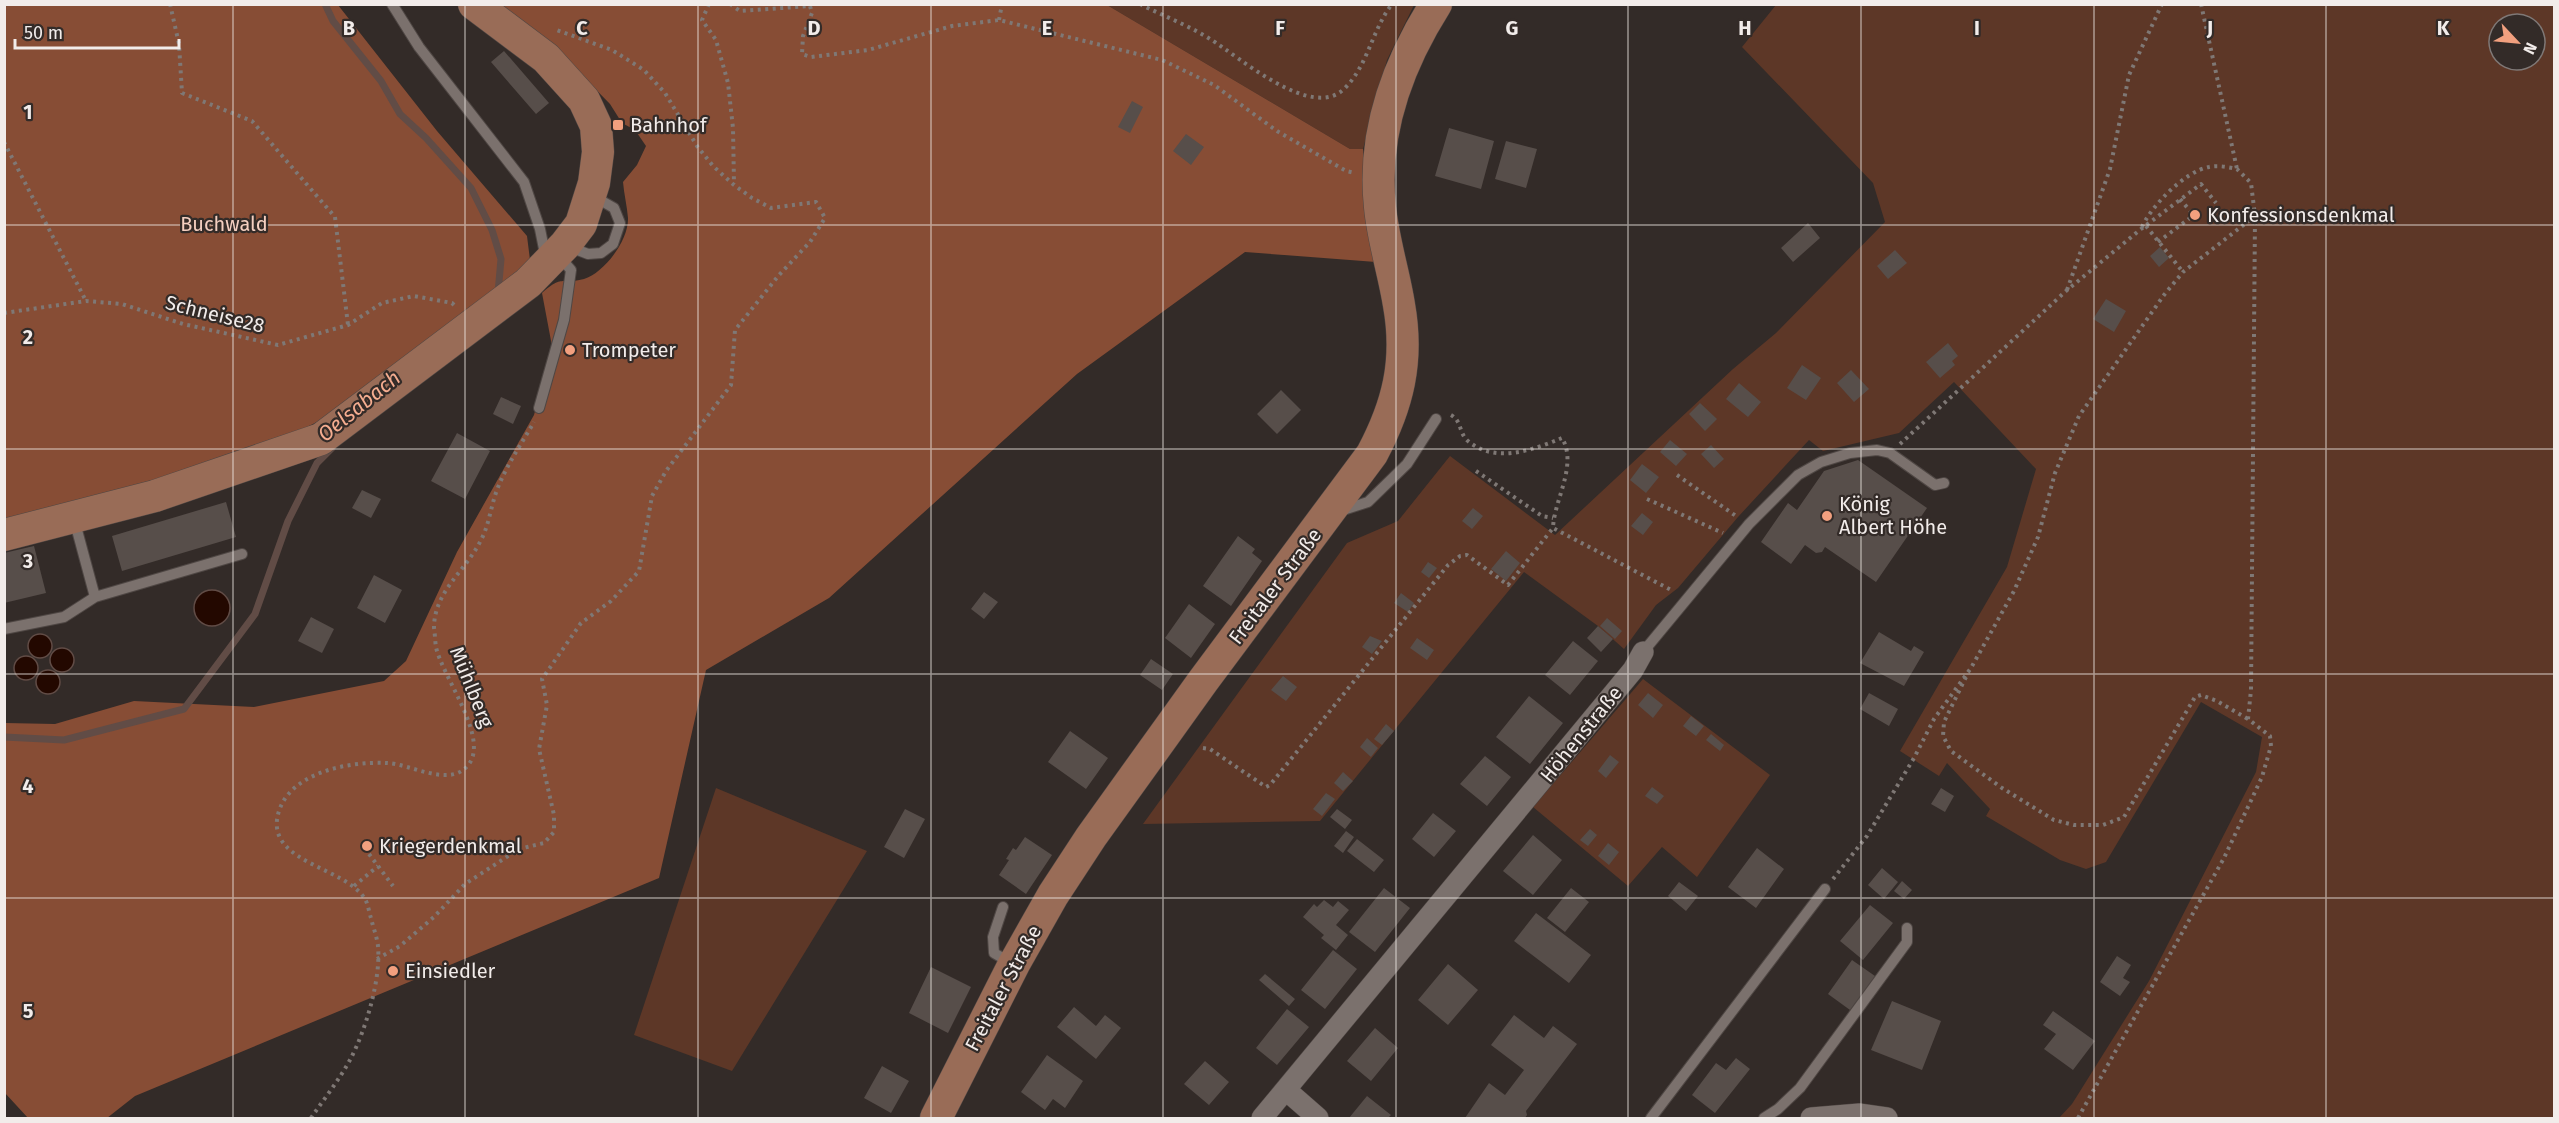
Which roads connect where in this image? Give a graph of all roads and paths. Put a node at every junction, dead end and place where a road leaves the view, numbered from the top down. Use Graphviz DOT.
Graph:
graph roads {
  1 [pos="170,4"];
  2 [pos="392,4"];
  3 [pos="474,4"];
  4 [pos="709,4"];
  5 [pos="730,4"];
  6 [pos="1002,4"];
  7 [pos="1140,4"];
  8 [pos="1392,4"];
  9 [pos="1437,4"];
  10 [pos="2162,4"];
  11 [pos="2201,4"];
  12 [pos="999,20"];
  13 [pos="548,27"];
  14 [pos="4,142"];
  15 [pos="2237,169"];
  16 [pos="1346,171"];
  17 [pos="734,185"];
  18 [pos="2180,199"];
  19 [pos="2216,203"];
  20 [pos="2255,216"];
  21 [pos="2145,225"];
  22 [pos="2140,229"];
  23 [pos="2158,242"];
  24 [pos="556,255"];
  25 [pos="2183,272"];
  26 [pos="2066,291"];
  27 [pos="86,301"];
  28 [pos="4,312"];
  29 [pos="488,313"];
  30 [pos="348,325"];
  31 [pos="539,408"];
  32 [pos="1436,419"];
  33 [pos="1890,453"];
  34 [pos="1476,471"];
  35 [pos="1677,475"];
  36 [pos="1944,483"];
  37 [pos="1647,499"];
  38 [pos="1328,514"];
  39 [pos="73,517"];
  40 [pos="1738,517"];
  41 [pos="1553,519"];
  42 [pos="1553,528"];
  43 [pos="1725,534"];
  44 [pos="4,535"];
  45 [pos="242,554"];
  46 [pos="95,597"];
  47 [pos="1688,599"];
  48 [pos="4,629"];
  49 [pos="1643,652"];
  50 [pos="1971,668"];
  51 [pos="2248,719"];
  52 [pos="1203,748"];
  53 [pos="369,854"];
  54 [pos="378,866"];
  55 [pos="354,886"];
  56 [pos="393,886"];
  57 [pos="1825,889"];
  58 [pos="1003,907"];
  59 [pos="1907,928"];
  60 [pos="377,959"];
  61 [pos="1014,964"];
  62 [pos="1286,1090"];
  63 [pos="311,1119"];
  64 [pos="936,1119"];
  65 [pos="1262,1119"];
  66 [pos="1318,1119"];
  67 [pos="1651,1119"];
  68 [pos="1764,1119"];
  69 [pos="1811,1119"];
  70 [pos="1887,1119"];
  71 [pos="2078,1119"];
  1 -- 30 [label="path"];
  2 -- 24 [label="lane"];
  3 -- 24 [label="main road"];
  4 -- 17 [label="path"];
  5 -- 12 [label="path"];
  6 -- 12 [label="path"];
  7 -- 8 [label="path"];
  9 -- 38 [label="main road, Freitaler Straße"];
  10 -- 26 [label="path"];
  11 -- 15 [label="path"];
  12 -- 16 [label="path"];
  13 -- 17 [label="path"];
  14 -- 27 [label="path"];
  15 -- 20 [label="path"];
  15 -- 22 [label="path"];
  17 -- 60 [label="path"];
  18 -- 19 [label="path"];
  18 -- 21 [label="path"];
  18 -- 23 [label="path"];
  20 -- 25 [label="path"];
  20 -- 51 [label="path"];
  21 -- 22 [label="path"];
  21 -- 23 [label="path"];
  22 -- 26 [label="path"];
  23 -- 25 [label="path"];
  24 -- 29 [label="main road"];
  24 -- 31 [label="lane"];
  25 -- 50 [label="path"];
  26 -- 33 [label="path"];
  27 -- 28 [label="path, Schneise28"];
  27 -- 30 [label="path, Schneise28"];
  29 -- 30 [label="path, Schneise28"];
  29 -- 39 [label="main road"];
  31 -- 55 [label="path, Mühlberg"];
  32 -- 38 [label="lane"];
  32 -- 41 [label="path"];
  33 -- 36 [label="lane"];
  33 -- 47 [label="lane, Höhenstraße"];
  34 -- 41 [label="path"];
  35 -- 40 [label="path"];
  37 -- 43 [label="path"];
  38 -- 61 [label="main road, Freitaler Straße"];
  39 -- 44 [label="main road"];
  39 -- 46 [label="lane"];
  41 -- 42 [label="path"];
  42 -- 47 [label="path"];
  42 -- 52 [label="path"];
  45 -- 46 [label="lane"];
  46 -- 48 [label="lane"];
  47 -- 49 [label="lane, Höhenstraße"];
  49 -- 62 [label="street, Höhenstraße"];
  50 -- 51 [label="path"];
  50 -- 57 [label="path"];
  51 -- 71 [label="path"];
  53 -- 54 [label="path"];
  54 -- 55 [label="path"];
  54 -- 56 [label="path"];
  55 -- 60 [label="path"];
  57 -- 67 [label="lane"];
  58 -- 61 [label="lane"];
  59 -- 68 [label="lane"];
  60 -- 63 [label="path"];
  61 -- 64 [label="main road, Freitaler Straße"];
  62 -- 65 [label="street, Höhenstraße"];
  62 -- 66 [label="street"];
  69 -- 70 [label="street"];
}
